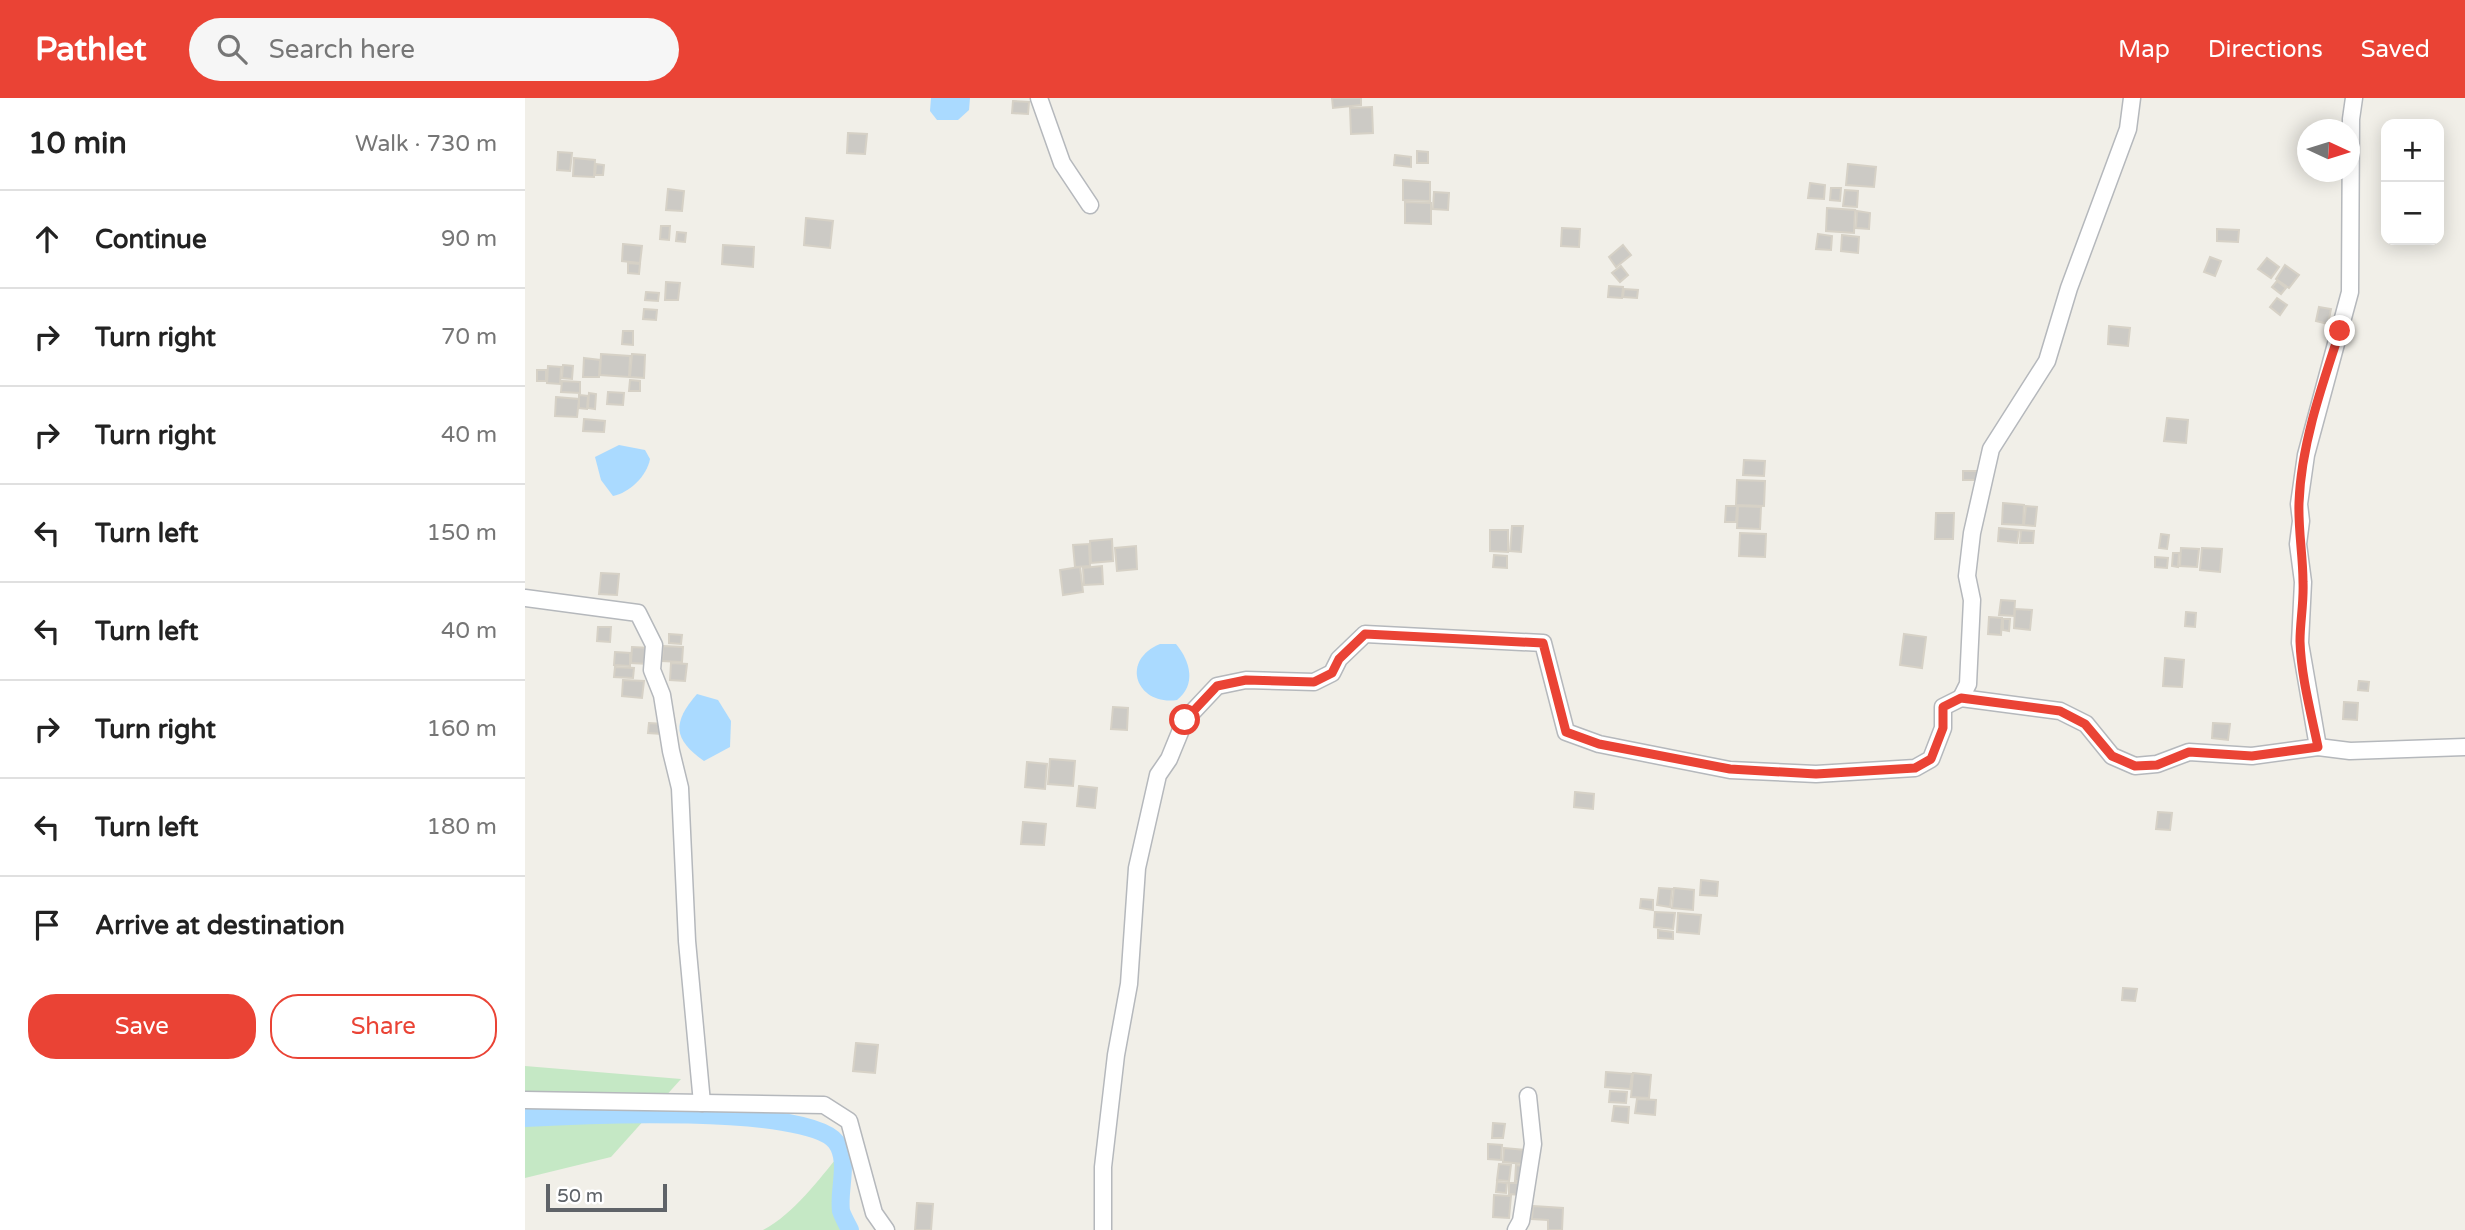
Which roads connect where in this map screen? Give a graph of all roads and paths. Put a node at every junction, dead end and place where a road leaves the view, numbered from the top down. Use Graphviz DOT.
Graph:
graph roads {
  1 [pos="1039,98"];
  2 [pos="2132,98"];
  3 [pos="2354,98"];
  4 [pos="1090,205"];
  5 [pos="525,598"];
  6 [pos="1961,698"];
  7 [pos="2318,747"];
  8 [pos="2465,747"];
  9 [pos="1528,1096"];
  10 [pos="525,1100"];
  11 [pos="702,1103"];
  12 [pos="886,1230"];
  13 [pos="1103,1230"];
  14 [pos="1516,1230"];
  1 -- 4 [label="street"];
  2 -- 6 [label="street"];
  3 -- 7 [label="street"];
  5 -- 11 [label="street"];
  6 -- 7 [label="street"];
  6 -- 13 [label="street"];
  7 -- 8 [label="street"];
  9 -- 14 [label="street"];
  10 -- 11 [label="street"];
  11 -- 12 [label="street"];
}
